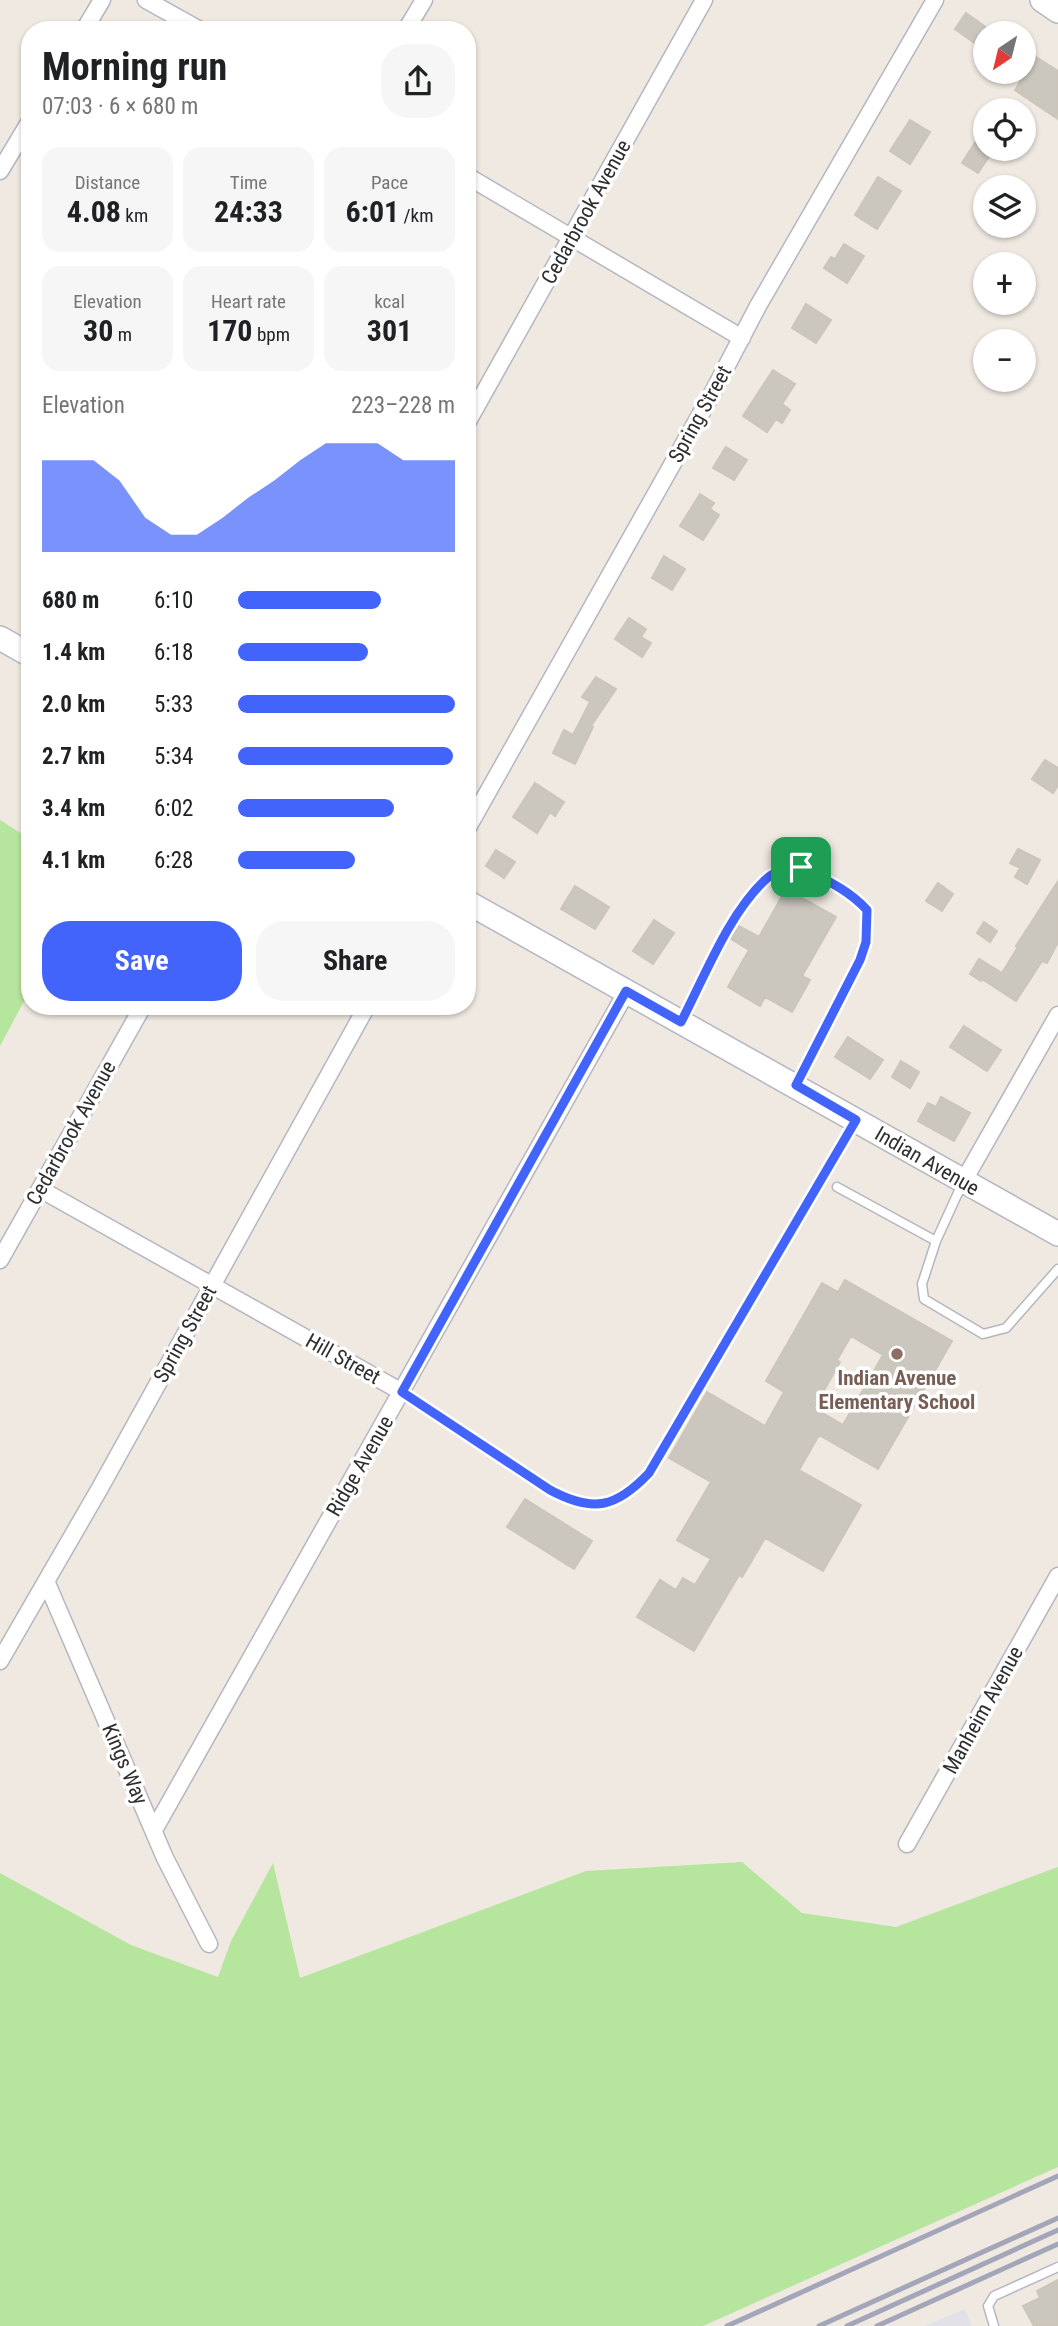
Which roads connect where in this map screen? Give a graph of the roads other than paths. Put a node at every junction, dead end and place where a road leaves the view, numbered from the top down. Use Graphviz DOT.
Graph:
graph roads {
  1 [pos="102,0"];
  2 [pos="146,0"];
  3 [pos="424,0"];
  4 [pos="704,0"];
  5 [pos="935,0"];
  6 [pos="1042,0"];
  7 [pos="1058,11"];
  8 [pos="89,21"];
  9 [pos="184,21"];
  10 [pos="411,21"];
  11 [pos="21,136"];
  12 [pos="0,170"];
  13 [pos="476,181"];
  14 [pos="572,237"];
  15 [pos="742,338"];
  16 [pos="476,407"];
  17 [pos="0,638"];
  18 [pos="21,650"];
  19 [pos="476,813"];
  20 [pos="476,907"];
  21 [pos="626,991"];
  22 [pos="138,1015"];
  23 [pos="362,1015"];
  24 [pos="1058,1015"];
  25 [pos="681,1022"];
  26 [pos="796,1085"];
  27 [pos="856,1120"];
  28 [pos="963,1182"];
  29 [pos="837,1188"];
  30 [pos="40,1189"];
  31 [pos="1058,1234"];
  32 [pos="936,1241"];
  33 [pos="0,1260"];
  34 [pos="1058,1269"];
  35 [pos="212,1285"];
  36 [pos="402,1392"];
  37 [pos="1058,1576"];
  38 [pos="46,1581"];
  39 [pos="0,1661"];
  40 [pos="154,1830"];
  41 [pos="908,1844"];
  42 [pos="209,1944"];
  43 [pos="1058,2267"];
  44 [pos="994,2326"];
  1 -- 8 [label="street"];
  2 -- 9 [label="street"];
  3 -- 10 [label="street"];
  4 -- 14 [label="street, Cedarbrook Avenue"];
  5 -- 15 [label="street, Spring Street"];
  6 -- 7 [label="street"];
  11 -- 12 [label="street"];
  13 -- 14 [label="street"];
  14 -- 15 [label="street"];
  14 -- 16 [label="street, Cedarbrook Avenue"];
  15 -- 19 [label="street, Spring Street"];
  17 -- 18 [label="street"];
  20 -- 21 [label="street, Indian Avenue"];
  21 -- 25 [label="street, Indian Avenue"];
  21 -- 36 [label="street, Ridge Avenue"];
  22 -- 30 [label="street, Cedarbrook Avenue"];
  23 -- 35 [label="street, Spring Street"];
  24 -- 28 [label="street"];
  25 -- 26 [label="street, Indian Avenue"];
  25 -- 26 [label="lane"];
  26 -- 27 [label="street, Indian Avenue"];
  27 -- 28 [label="street, Indian Avenue"];
  27 -- 36 [label="lane, Hill Street"];
  28 -- 31 [label="street, Indian Avenue"];
  28 -- 32 [label="lane"];
  29 -- 32 [label="lane"];
  30 -- 33 [label="street, Cedarbrook Avenue"];
  30 -- 35 [label="street, Hill Street"];
  32 -- 34 [label="lane"];
  35 -- 36 [label="street, Hill Street"];
  35 -- 38 [label="street, Spring Street"];
  36 -- 40 [label="street, Ridge Avenue"];
  37 -- 41 [label="street, Manheim Avenue"];
  38 -- 39 [label="street, Spring Street"];
  38 -- 40 [label="street, Kings Way"];
  40 -- 42 [label="street, Kings Way"];
  43 -- 44 [label="lane"];
}
